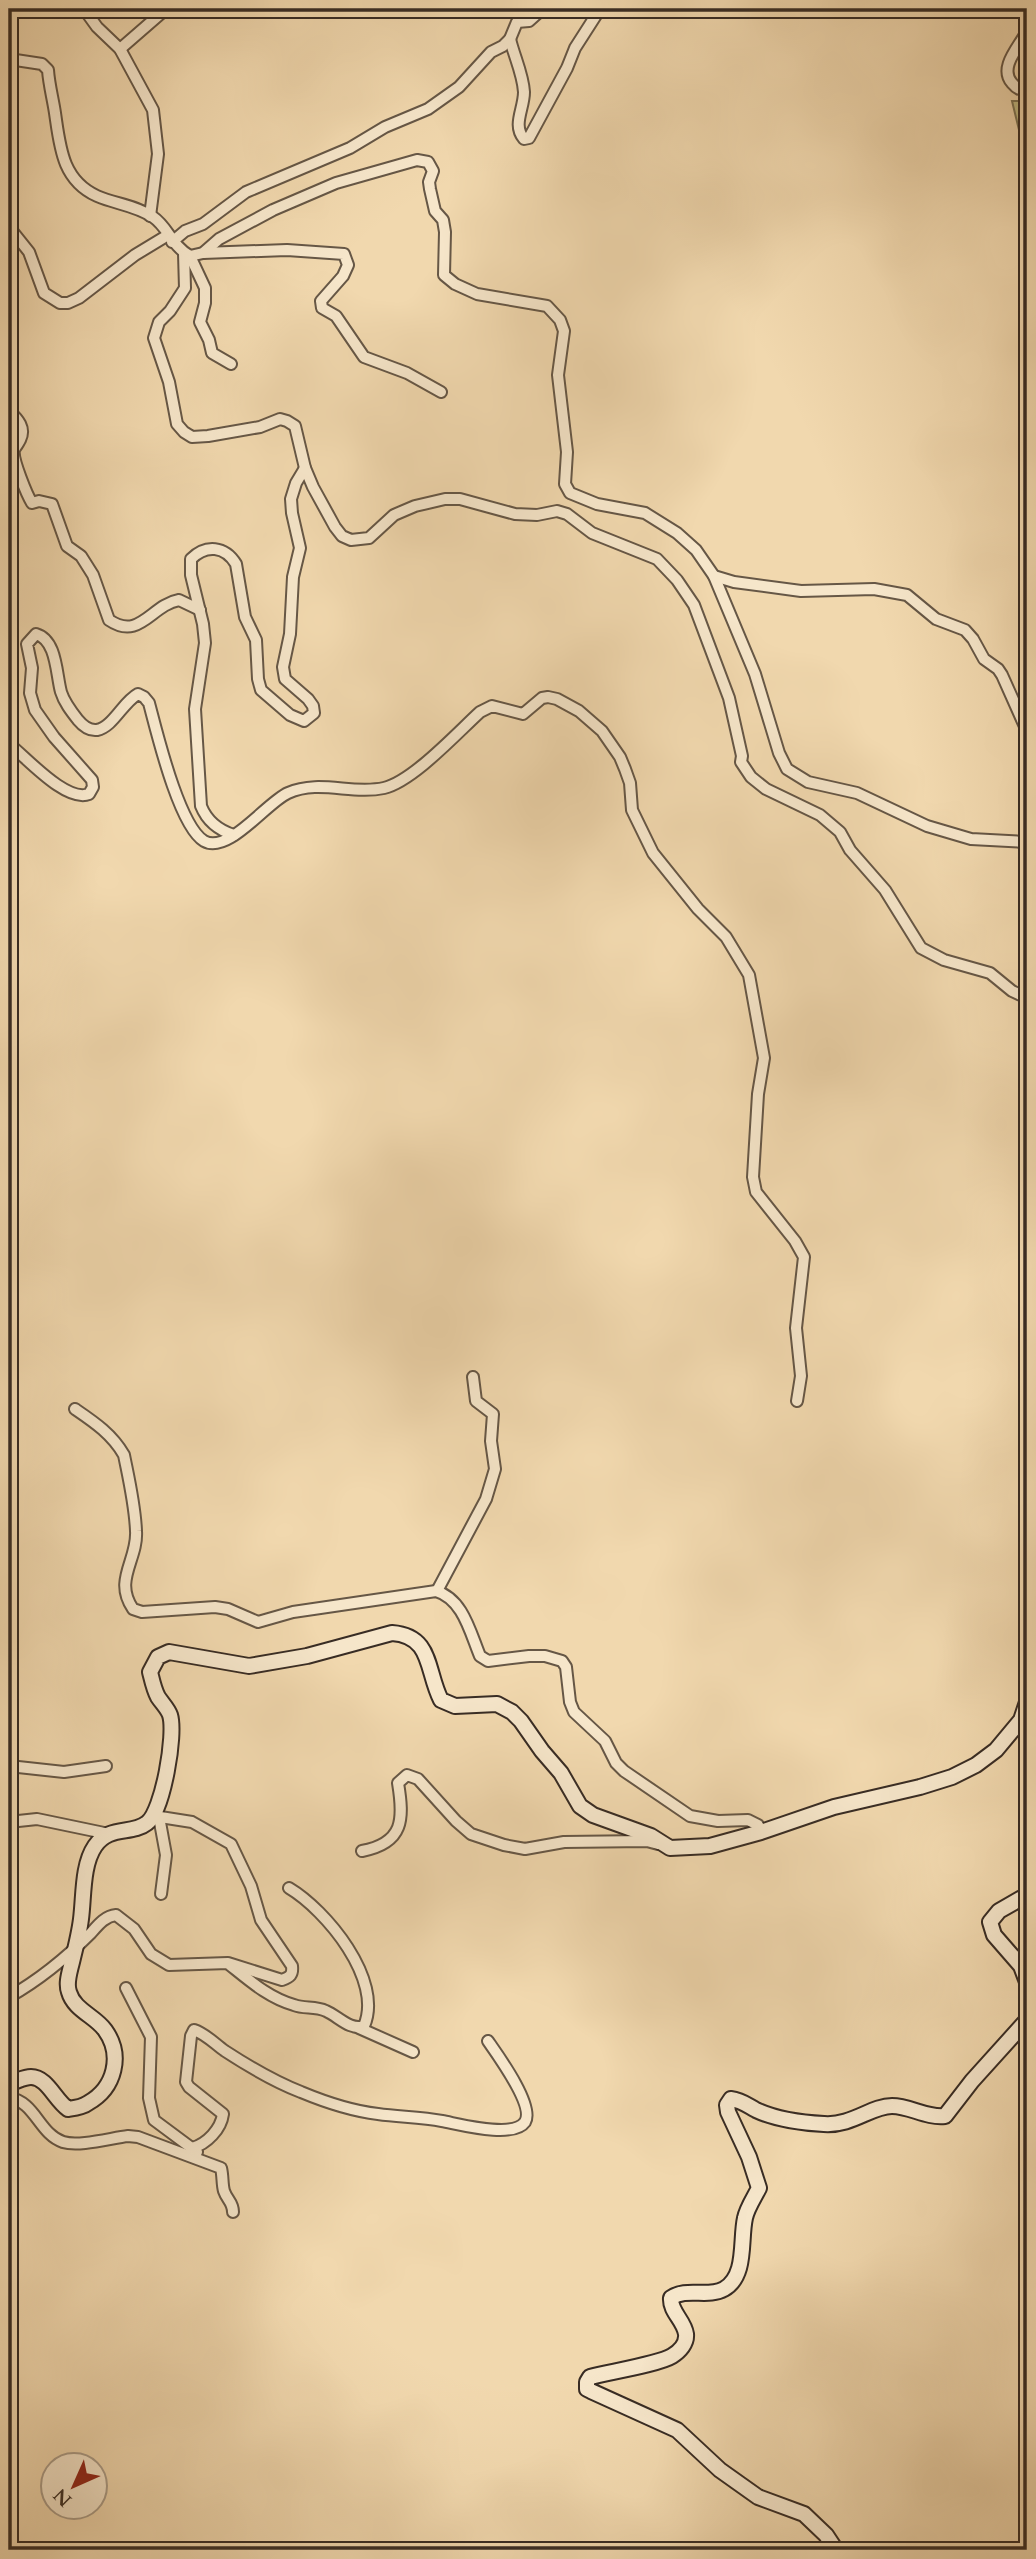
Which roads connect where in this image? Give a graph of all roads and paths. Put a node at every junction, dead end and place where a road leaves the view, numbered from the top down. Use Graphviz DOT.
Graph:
graph roads {
  1 [pos="84,9"];
  2 [pos="166,9"];
  3 [pos="600,9"];
  4 [pos="539,12"];
  5 [pos="1027,31"];
  6 [pos="510,39"];
  7 [pos="120,50"];
  8 [pos="9,59"];
  9 [pos="1027,90"];
  10 [pos="150,216"];
  11 [pos="9,227"];
  12 [pos="170,239"];
  13 [pos="203,253"];
  14 [pos="187,254"];
  15 [pos="231,364"];
  16 [pos="441,392"];
  17 [pos="9,411"];
  18 [pos="305,468"];
  19 [pos="714,576"];
  20 [pos="200,610"];
  21 [pos="1027,731"];
  22 [pos="9,744"];
  23 [pos="234,835"];
  24 [pos="1027,842"];
  25 [pos="1027,998"];
  26 [pos="473,1377"];
  27 [pos="797,1401"];
  28 [pos="75,1409"];
  29 [pos="436,1591"];
  30 [pos="1027,1702"];
  31 [pos="9,1766"];
  32 [pos="106,1766"];
  33 [pos="156,1816"];
  34 [pos="9,1822"];
  35 [pos="761,1832"];
  36 [pos="109,1833"];
  37 [pos="670,1848"];
  38 [pos="362,1851"];
  39 [pos="289,1888"];
  40 [pos="161,1894"];
  41 [pos="1027,1895"];
  42 [pos="76,1949"];
  43 [pos="228,1963"];
  44 [pos="1027,1982"];
  45 [pos="126,1988"];
  46 [pos="9,1997"];
  47 [pos="1027,2020"];
  48 [pos="359,2028"];
  49 [pos="488,2041"];
  50 [pos="413,2052"];
  51 [pos="9,2083"];
  52 [pos="9,2098"];
  53 [pos="192,2148"];
  54 [pos="206,2162"];
  55 [pos="233,2212"];
  56 [pos="836,2550"];
  1 -- 7 [label="street"];
  2 -- 7 [label="street"];
  3 -- 6 [label="street"];
  4 -- 6 [label="street"];
  5 -- 9 [label="street"];
  6 -- 12 [label="street"];
  7 -- 10 [label="street"];
  8 -- 10 [label="street"];
  10 -- 12 [label="street"];
  11 -- 12 [label="street"];
  12 -- 14 [label="street"];
  13 -- 14 [label="street"];
  13 -- 16 [label="street"];
  13 -- 19 [label="street"];
  14 -- 15 [label="street"];
  14 -- 18 [label="street"];
  17 -- 20 [label="street"];
  18 -- 20 [label="street"];
  18 -- 25 [label="street"];
  19 -- 21 [label="street"];
  19 -- 24 [label="street"];
  20 -- 23 [label="street"];
  22 -- 23 [label="street"];
  23 -- 27 [label="street"];
  26 -- 29 [label="street"];
  28 -- 29 [label="street"];
  29 -- 35 [label="street"];
  30 -- 35 [label="street"];
  31 -- 32 [label="street"];
  33 -- 36 [label="street"];
  33 -- 37 [label="street"];
  33 -- 40 [label="street"];
  33 -- 43 [label="street"];
  34 -- 36 [label="street"];
  35 -- 37 [label="street"];
  36 -- 42 [label="street"];
  37 -- 38 [label="street"];
  39 -- 48 [label="street"];
  41 -- 44 [label="street"];
  42 -- 43 [label="street"];
  42 -- 46 [label="street"];
  42 -- 51 [label="street"];
  43 -- 48 [label="street"];
  45 -- 53 [label="street"];
  47 -- 56 [label="street"];
  48 -- 50 [label="street"];
  49 -- 53 [label="street"];
  52 -- 54 [label="street"];
  53 -- 54 [label="street"];
  54 -- 55 [label="street"];
}
